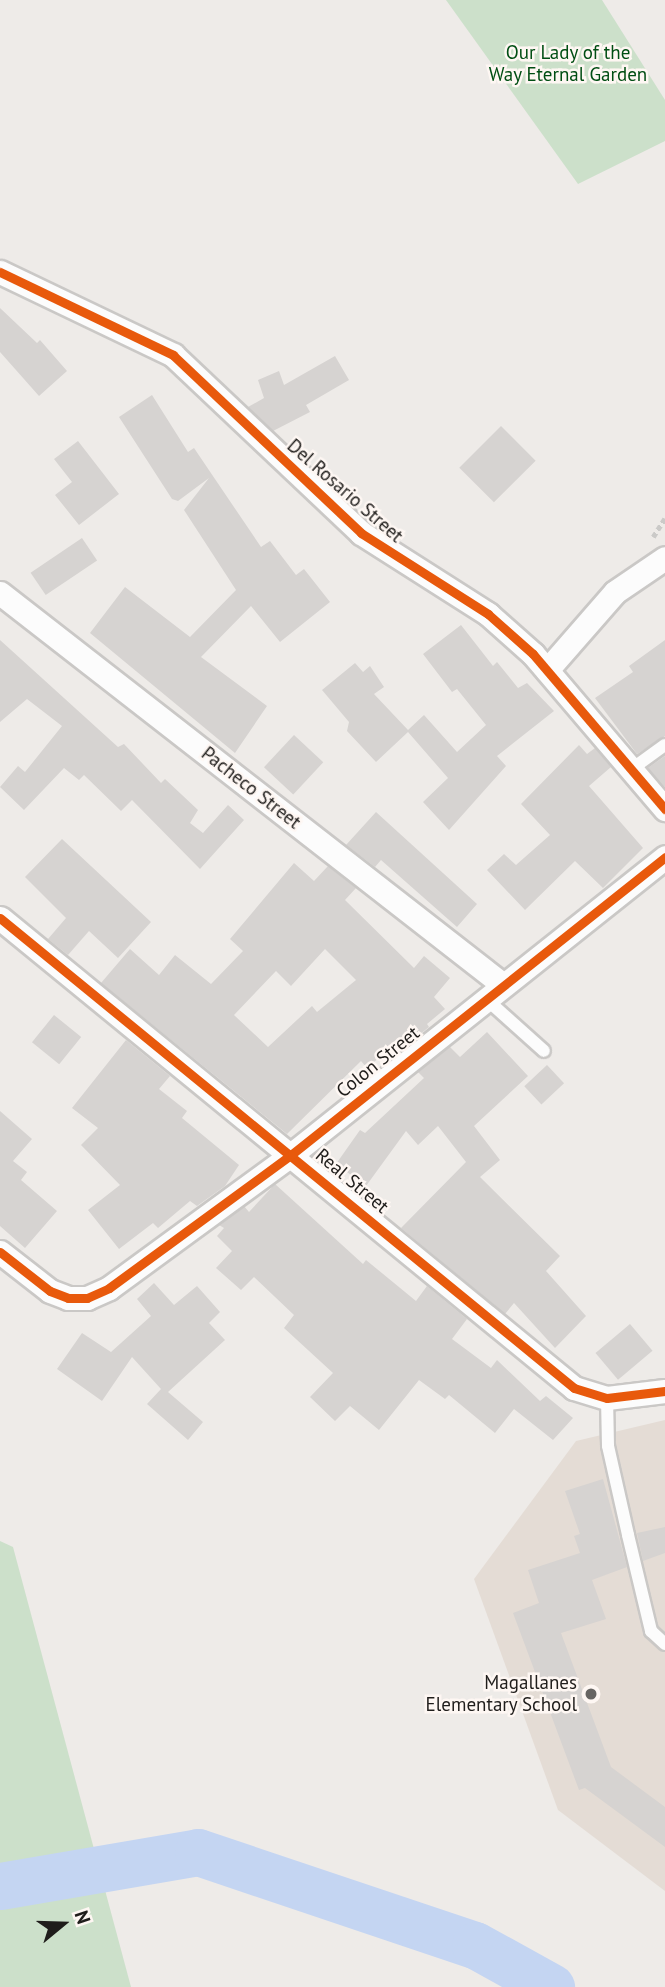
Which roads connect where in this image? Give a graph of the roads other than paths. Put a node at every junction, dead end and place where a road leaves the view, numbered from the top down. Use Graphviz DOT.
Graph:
graph roads {
  1 [pos="0,272"];
  2 [pos="665,558"];
  3 [pos="6,605"];
  4 [pos="547,670"];
  5 [pos="665,745"];
  6 [pos="633,768"];
  7 [pos="665,808"];
  8 [pos="665,857"];
  9 [pos="0,918"];
  10 [pos="493,991"];
  11 [pos="544,1051"];
  12 [pos="292,1154"];
  13 [pos="0,1252"];
  14 [pos="665,1391"];
  15 [pos="607,1398"];
  16 [pos="665,1644"];
  1 -- 4 [label="street, Del Rosario Street"];
  2 -- 4 [label="street"];
  3 -- 10 [label="street, Pacheco Street"];
  4 -- 6 [label="street, Del Rosario Street"];
  5 -- 6 [label="lane"];
  6 -- 7 [label="street, Del Rosario Street"];
  8 -- 10 [label="street, Colon Street"];
  9 -- 12 [label="street, Real Street"];
  10 -- 11 [label="lane"];
  10 -- 12 [label="street, Colon Street"];
  12 -- 13 [label="street, Colon Street"];
  12 -- 15 [label="street, Real Street"];
  14 -- 15 [label="street, Real Street"];
  15 -- 16 [label="lane"];
}
